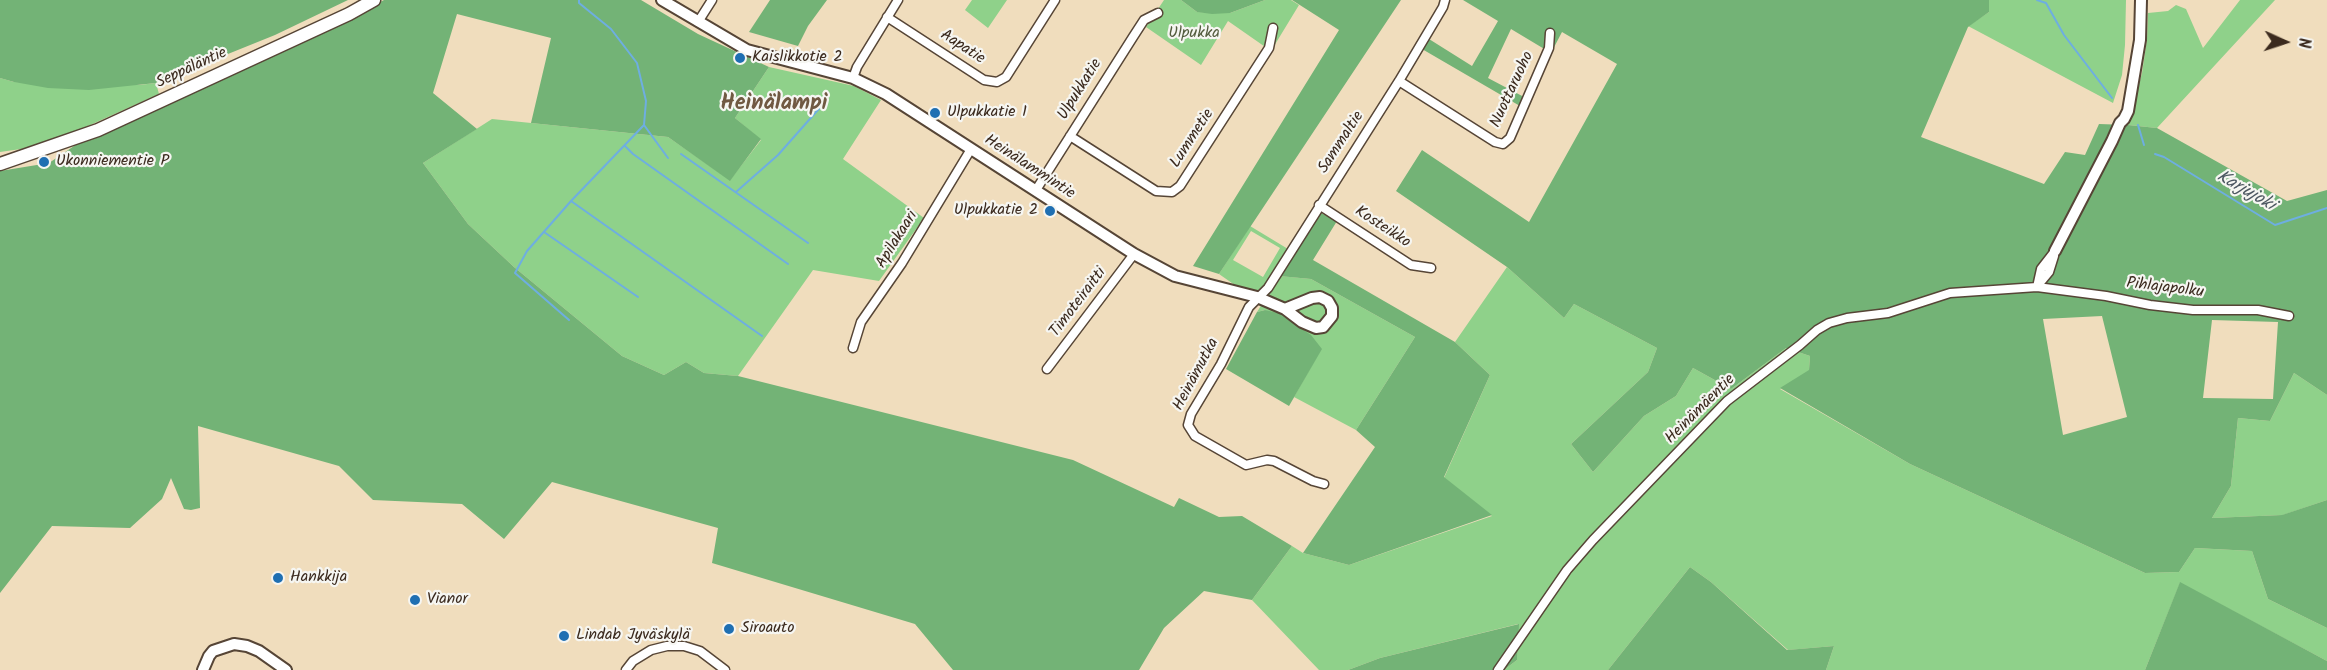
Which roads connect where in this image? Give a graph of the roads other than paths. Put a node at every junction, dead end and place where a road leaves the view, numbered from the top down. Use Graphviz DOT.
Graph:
graph roads {
  1 [pos="374,0"];
  2 [pos="663,0"];
  3 [pos="712,0"];
  4 [pos="898,0"];
  5 [pos="1055,0"];
  6 [pos="1445,0"];
  7 [pos="2141,0"];
  8 [pos="1158,13"];
  9 [pos="887,18"];
  10 [pos="698,22"];
  11 [pos="1273,28"];
  12 [pos="1550,33"];
  13 [pos="853,78"];
  14 [pos="1399,81"];
  15 [pos="1070,136"];
  16 [pos="971,148"];
  17 [pos="0,157"];
  18 [pos="20,157"];
  19 [pos="0,164"];
  20 [pos="1036,190"];
  21 [pos="1319,206"];
  22 [pos="2055,251"];
  23 [pos="1134,254"];
  24 [pos="1431,268"];
  25 [pos="2037,287"];
  26 [pos="1257,297"];
  27 [pos="1285,309"];
  28 [pos="2289,316"];
  29 [pos="853,348"];
  30 [pos="1047,369"];
  31 [pos="1324,484"];
  32 [pos="203,670"];
  33 [pos="286,670"];
  34 [pos="626,670"];
  35 [pos="725,670"];
  36 [pos="1498,670"];
  1 -- 18 [label="main road, Seppäläntie"];
  2 -- 10 [label="street, Heinälammintie"];
  3 -- 10 [label="street"];
  4 -- 9 [label="street"];
  5 -- 9 [label="street, Aapatie"];
  6 -- 14 [label="street, Sammaltie"];
  7 -- 22 [label="street"];
  8 -- 15 [label="street, Ulpukkatie"];
  9 -- 13 [label="street"];
  10 -- 13 [label="street, Heinälammintie"];
  11 -- 15 [label="street, Lummetie"];
  12 -- 14 [label="street, Nuottaruoho"];
  13 -- 16 [label="street, Heinälammintie"];
  14 -- 21 [label="street, Sammaltie"];
  15 -- 20 [label="street, Ulpukkatie"];
  16 -- 20 [label="street, Heinälammintie"];
  16 -- 29 [label="street, Apilakaari"];
  17 -- 18 [label="main road, Seppäläntie"];
  18 -- 19 [label="main road, Seppäläntie"];
  20 -- 23 [label="street, Heinälammintie"];
  21 -- 24 [label="street, Kosteikko"];
  21 -- 26 [label="street, Sammaltie"];
  22 -- 25 [label="street"];
  23 -- 26 [label="street, Heinälammintie"];
  23 -- 30 [label="street, Timoteiraitti"];
  25 -- 28 [label="street, Pihlajapolku"];
  25 -- 36 [label="street, Heinämäentie"];
  26 -- 27 [label="street, Heinälammintie"];
  26 -- 31 [label="street, Heinämutka"];
  32 -- 33 [label="street"];
  34 -- 35 [label="street"];
}
